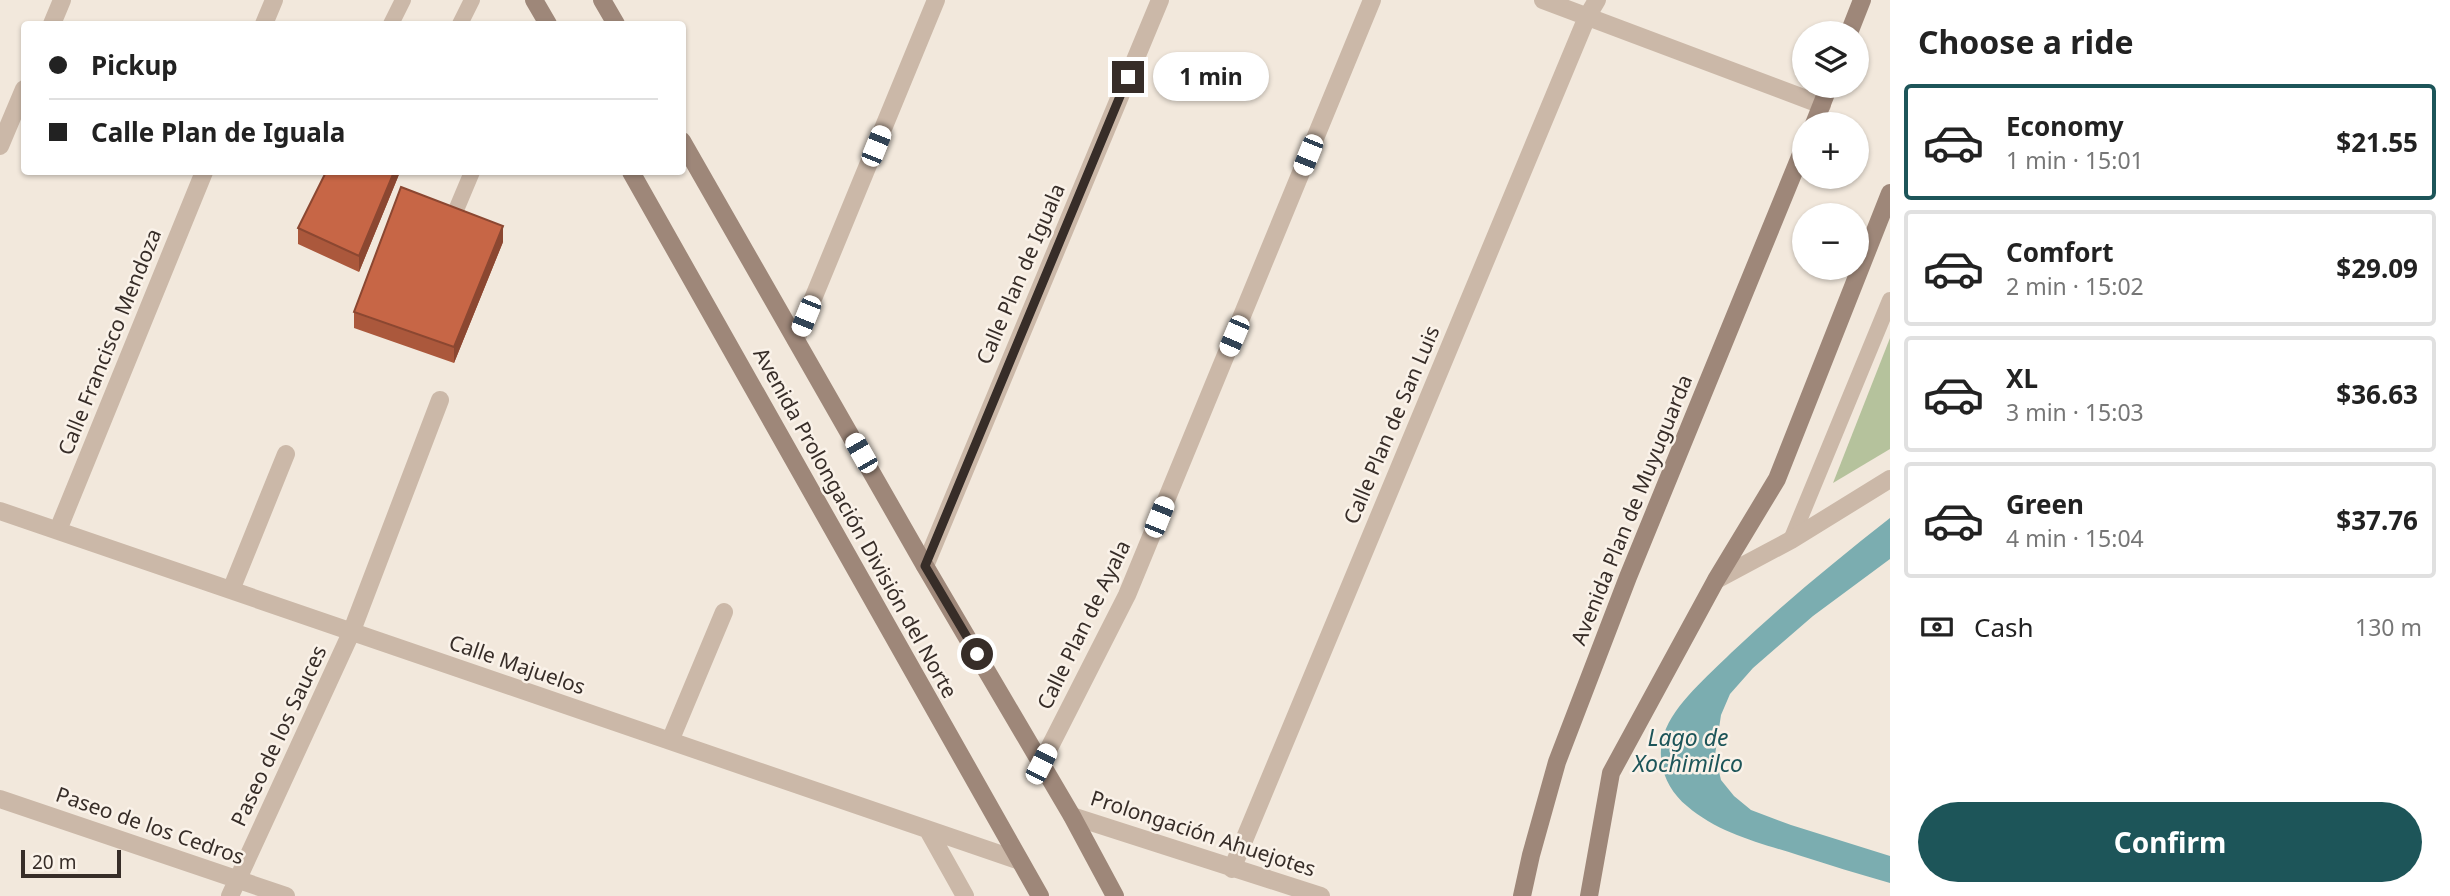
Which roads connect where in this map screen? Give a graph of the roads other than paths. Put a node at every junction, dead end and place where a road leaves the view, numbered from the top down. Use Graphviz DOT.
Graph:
graph roads {
  1 [pos="62,0"];
  2 [pos="274,0"];
  3 [pos="403,0"];
  4 [pos="472,0"];
  5 [pos="602,0"];
  6 [pos="936,0"];
  7 [pos="1160,0"];
  8 [pos="1372,0"];
  9 [pos="1543,0"];
  10 [pos="1597,0"];
  11 [pos="1862,0"];
  12 [pos="1587,17"];
  13 [pos="53,21"];
  14 [pos="265,21"];
  15 [pos="392,21"];
  16 [pos="462,21"];
  17 [pos="614,21"];
  18 [pos="1854,21"];
  19 [pos="21,96"];
  20 [pos="1825,98"];
  21 [pos="1822,105"];
  22 [pos="1819,112"];
  23 [pos="0,146"];
  24 [pos="686,148"];
  25 [pos="203,175"];
  26 [pos="471,175"];
  27 [pos="633,175"];
  28 [pos="1792,177"];
  29 [pos="1890,193"];
  30 [pos="451,222"];
  31 [pos="1890,300"];
  32 [pos="796,340"];
  33 [pos="440,400"];
  34 [pos="286,454"];
  35 [pos="1890,479"];
  36 [pos="0,511"];
  37 [pos="58,530"];
  38 [pos="1791,540"];
  39 [pos="925,566"];
  40 [pos="1716,580"];
  41 [pos="231,590"];
  42 [pos="724,612"];
  43 [pos="351,633"];
  44 [pos="670,741"];
  45 [pos="1041,764"];
  46 [pos="0,799"];
  47 [pos="1072,816"];
  48 [pos="928,830"];
  49 [pos="1020,861"];
  50 [pos="1232,869"];
  51 [pos="234,888"];
  52 [pos="286,896"];
  53 [pos="965,896"];
  54 [pos="1040,896"];
  55 [pos="1115,896"];
  56 [pos="1321,896"];
  57 [pos="1522,896"];
  58 [pos="1589,896"];
  1 -- 13 [label="street"];
  2 -- 14 [label="street"];
  3 -- 15 [label="lane"];
  4 -- 16 [label="lane"];
  5 -- 17 [label="main road"];
  6 -- 32 [label="street"];
  7 -- 39 [label="street, Calle Plan de Iguala"];
  8 -- 45 [label="street, Calle Plan de Ayala"];
  9 -- 12 [label="street"];
  10 -- 12 [label="street, Calle Plan de San Luis"];
  11 -- 18 [label="main road"];
  12 -- 21 [label="street"];
  12 -- 50 [label="street, Calle Plan de San Luis"];
  19 -- 23 [label="street"];
  20 -- 21 [label="main road"];
  21 -- 22 [label="main road"];
  24 -- 32 [label="main road, Avenida Prolongación División del Norte"];
  25 -- 37 [label="street, Calle Francisco Mendoza"];
  26 -- 30 [label="lane"];
  27 -- 49 [label="main road, Avenida Prolongación División del Norte"];
  28 -- 57 [label="main road, Avenida Plan de Muyuguarda"];
  29 -- 40 [label="main road"];
  31 -- 38 [label="lane"];
  32 -- 39 [label="main road, Avenida Prolongación División del Norte"];
  33 -- 43 [label="street, Paseo de los Sauces"];
  34 -- 41 [label="street"];
  35 -- 38 [label="street"];
  36 -- 37 [label="street, Calle Majuelos"];
  37 -- 41 [label="street, Calle Majuelos"];
  38 -- 40 [label="street"];
  39 -- 45 [label="main road, Avenida Prolongación División del Norte"];
  40 -- 58 [label="main road"];
  41 -- 43 [label="street, Calle Majuelos"];
  42 -- 44 [label="street"];
  43 -- 44 [label="street, Calle Majuelos"];
  43 -- 51 [label="street, Paseo de los Sauces"];
  44 -- 48 [label="street, Calle Majuelos"];
  45 -- 47 [label="main road, Avenida Prolongación División del Norte"];
  46 -- 51 [label="street, Paseo de los Cedros"];
  47 -- 50 [label="street, Prolongación Ahuejotes"];
  47 -- 55 [label="main road, Avenida Prolongación División del Norte"];
  48 -- 49 [label="street, Calle Majuelos"];
  48 -- 53 [label="street"];
  49 -- 54 [label="main road, Avenida Prolongación División del Norte"];
  50 -- 56 [label="street, Prolongación Ahuejotes"];
  51 -- 52 [label="street, Paseo de los Cedros"];
}
